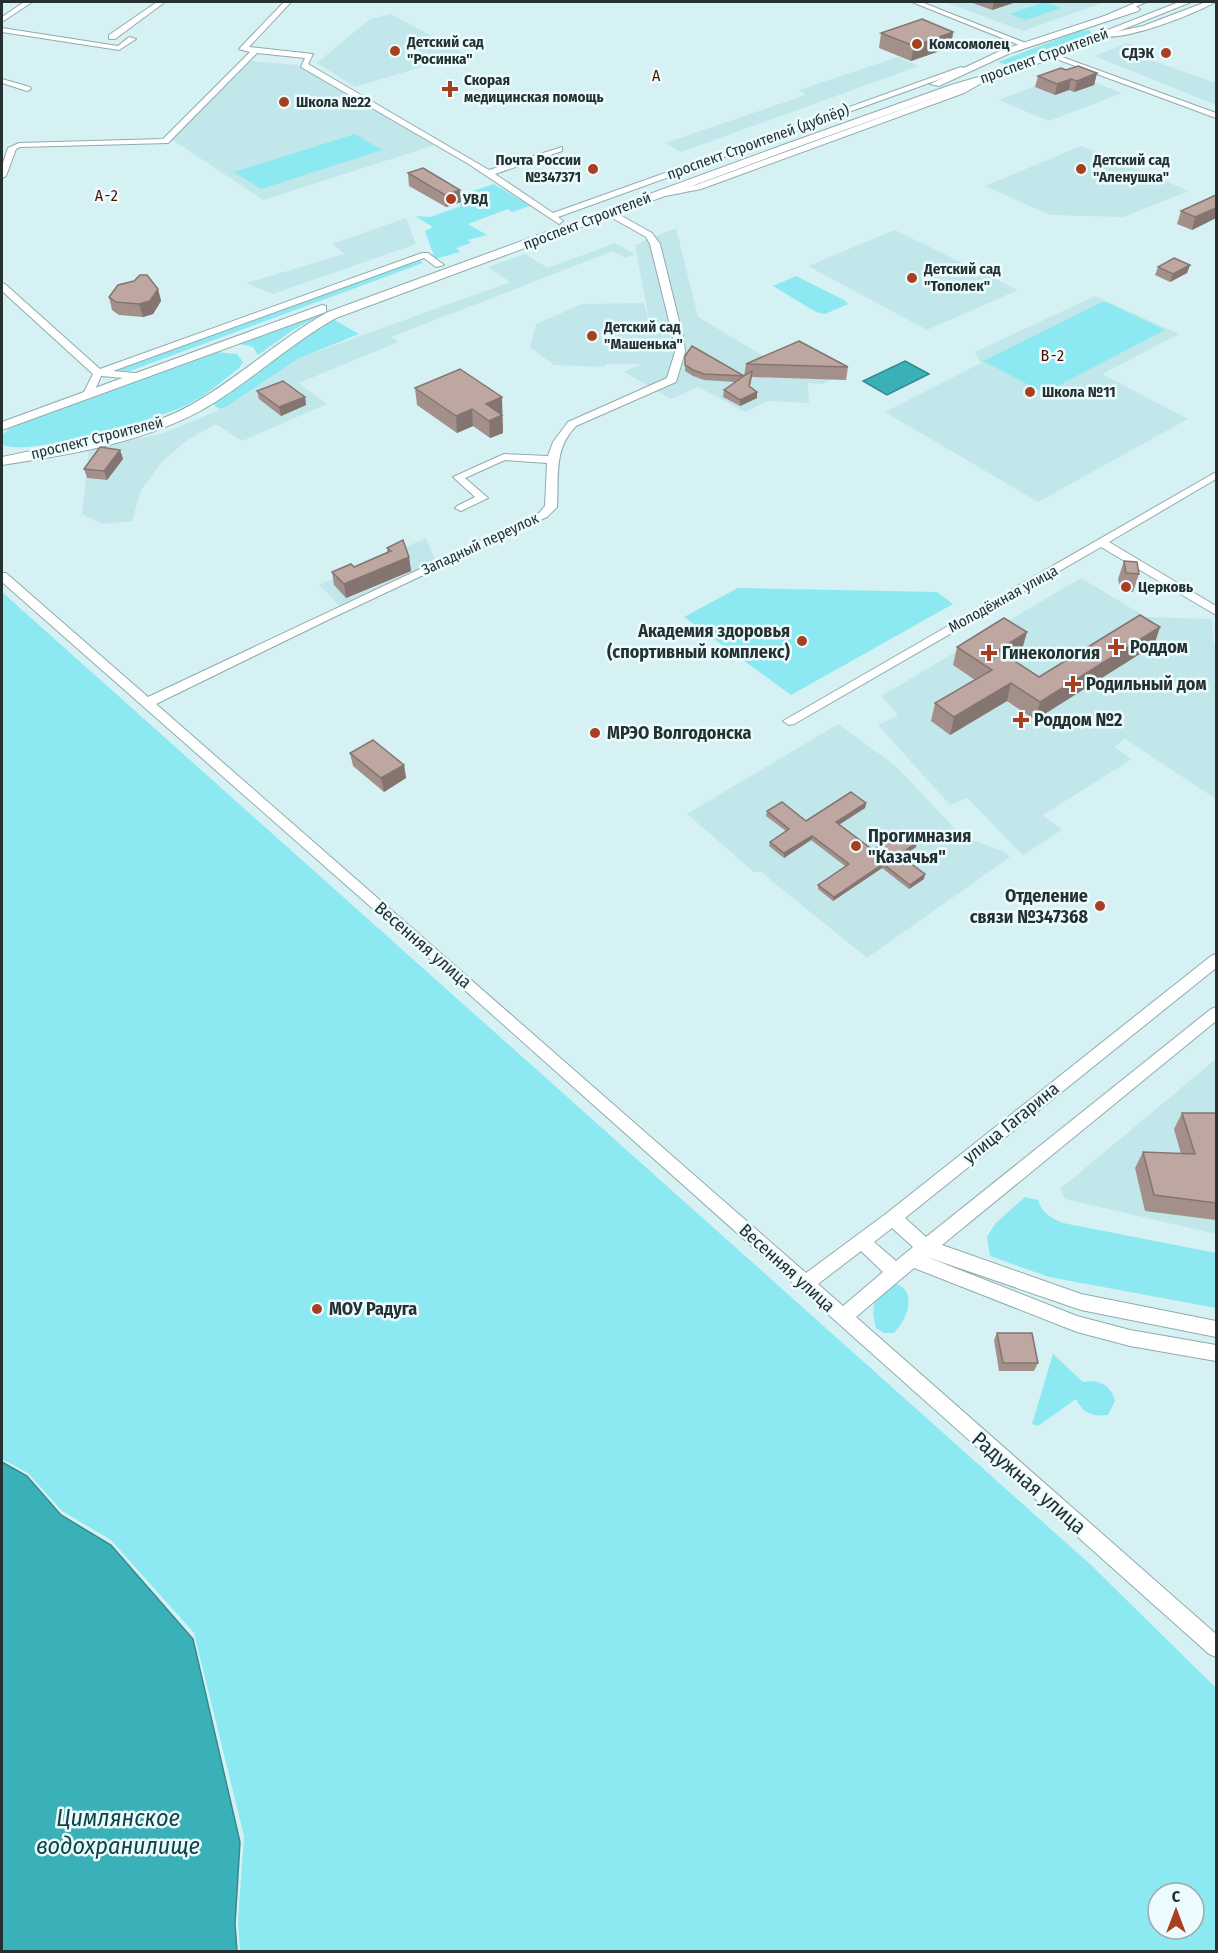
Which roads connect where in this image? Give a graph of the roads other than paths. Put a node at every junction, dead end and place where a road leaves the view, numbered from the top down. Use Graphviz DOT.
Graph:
graph roads {
  1 [pos="28,2"];
  2 [pos="161,2"];
  3 [pos="287,2"];
  4 [pos="916,2"];
  5 [pos="923,2"];
  6 [pos="1142,2"];
  7 [pos="1158,2"];
  8 [pos="1186,2"];
  9 [pos="1211,2"];
  10 [pos="2,20"];
  11 [pos="1096,21"];
  12 [pos="1074,28"];
  13 [pos="2,30"];
  14 [pos="1102,36"];
  15 [pos="112,37"];
  16 [pos="132,39"];
  17 [pos="1029,44"];
  18 [pos="255,51"];
  19 [pos="1056,54"];
  20 [pos="991,58"];
  21 [pos="1019,68"];
  22 [pos="2,81"];
  23 [pos="27,89"];
  24 [pos="1216,114"];
  25 [pos="559,149"];
  26 [pos="489,173"];
  27 [pos="2,176"];
  28 [pos="610,213"];
  29 [pos="556,218"];
  30 [pos="439,265"];
  31 [pos="2,286"];
  32 [pos="212,348"];
  33 [pos="250,359"];
  34 [pos="98,373"];
  35 [pos="135,376"];
  36 [pos="88,393"];
  37 [pos="2,426"];
  38 [pos="2,453"];
  39 [pos="26,455"];
  40 [pos="553,460"];
  41 [pos="2,461"];
  42 [pos="1216,475"];
  43 [pos="461,508"];
  44 [pos="1102,543"];
  45 [pos="2,576"];
  46 [pos="1216,612"];
  47 [pos="147,703"];
  48 [pos="789,721"];
  49 [pos="1216,960"];
  50 [pos="1216,1013"];
  51 [pos="893,1218"];
  52 [pos="862,1241"];
  53 [pos="925,1247"];
  54 [pos="911,1259"];
  55 [pos="895,1272"];
  56 [pos="804,1284"];
  57 [pos="842,1318"];
  58 [pos="1216,1329"];
  59 [pos="1216,1353"];
  60 [pos="1216,1647"];
  1 -- 10 [label="street"];
  2 -- 15 [label="street"];
  3 -- 18 [label="street"];
  4 -- 17 [label="street"];
  5 -- 17 [label="street"];
  6 -- 11 [label="street"];
  7 -- 11 [label="main road, проспект Строителей"];
  8 -- 14 [label="main road, проспект Строителей"];
  9 -- 14 [label="street"];
  11 -- 12 [label="main road, проспект Строителей"];
  12 -- 14 [label="main road"];
  12 -- 17 [label="main road, проспект Строителей"];
  13 -- 16 [label="street"];
  14 -- 19 [label="main road, проспект Строителей"];
  17 -- 20 [label="main road, проспект Строителей"];
  18 -- 26 [label="street"];
  18 -- 27 [label="street"];
  19 -- 21 [label="main road, проспект Строителей"];
  19 -- 24 [label="street"];
  20 -- 21 [label="main road"];
  20 -- 29 [label="main road, проспект Строителей"];
  21 -- 28 [label="main road, проспект Строителей"];
  22 -- 23 [label="street"];
  25 -- 26 [label="street"];
  26 -- 29 [label="street"];
  28 -- 33 [label="main road, проспект Строителей"];
  28 -- 40 [label="street, Западный переулок"];
  29 -- 30 [label="main road, проспект Строителей"];
  30 -- 32 [label="main road, проспект Строителей"];
  30 -- 34 [label="street"];
  31 -- 34 [label="street"];
  32 -- 33 [label="main road"];
  32 -- 35 [label="main road, проспект Строителей"];
  33 -- 39 [label="main road, проспект Строителей"];
  34 -- 35 [label="street"];
  34 -- 36 [label="street"];
  35 -- 36 [label="main road, проспект Строителей"];
  36 -- 37 [label="main road, проспект Строителей"];
  38 -- 39 [label="main road"];
  39 -- 41 [label="main road, проспект Строителей"];
  40 -- 43 [label="street"];
  40 -- 47 [label="street, Западный переулок"];
  42 -- 44 [label="street, Молодёжная улица"];
  44 -- 46 [label="street"];
  44 -- 48 [label="street, Молодёжная улица"];
  45 -- 47 [label="street, Весенняя улица"];
  47 -- 56 [label="street, Весенняя улица"];
  49 -- 51 [label="street, улица Гагарина"];
  50 -- 53 [label="street"];
  51 -- 52 [label="street, улица Гагарина"];
  51 -- 53 [label="street"];
  52 -- 55 [label="street"];
  52 -- 56 [label="street, улица Гагарина"];
  53 -- 54 [label="street"];
  53 -- 58 [label="street"];
  54 -- 55 [label="street"];
  54 -- 59 [label="street"];
  55 -- 57 [label="street"];
  56 -- 57 [label="street, Весенняя улица"];
  57 -- 60 [label="street, Радужная улица"];
}
